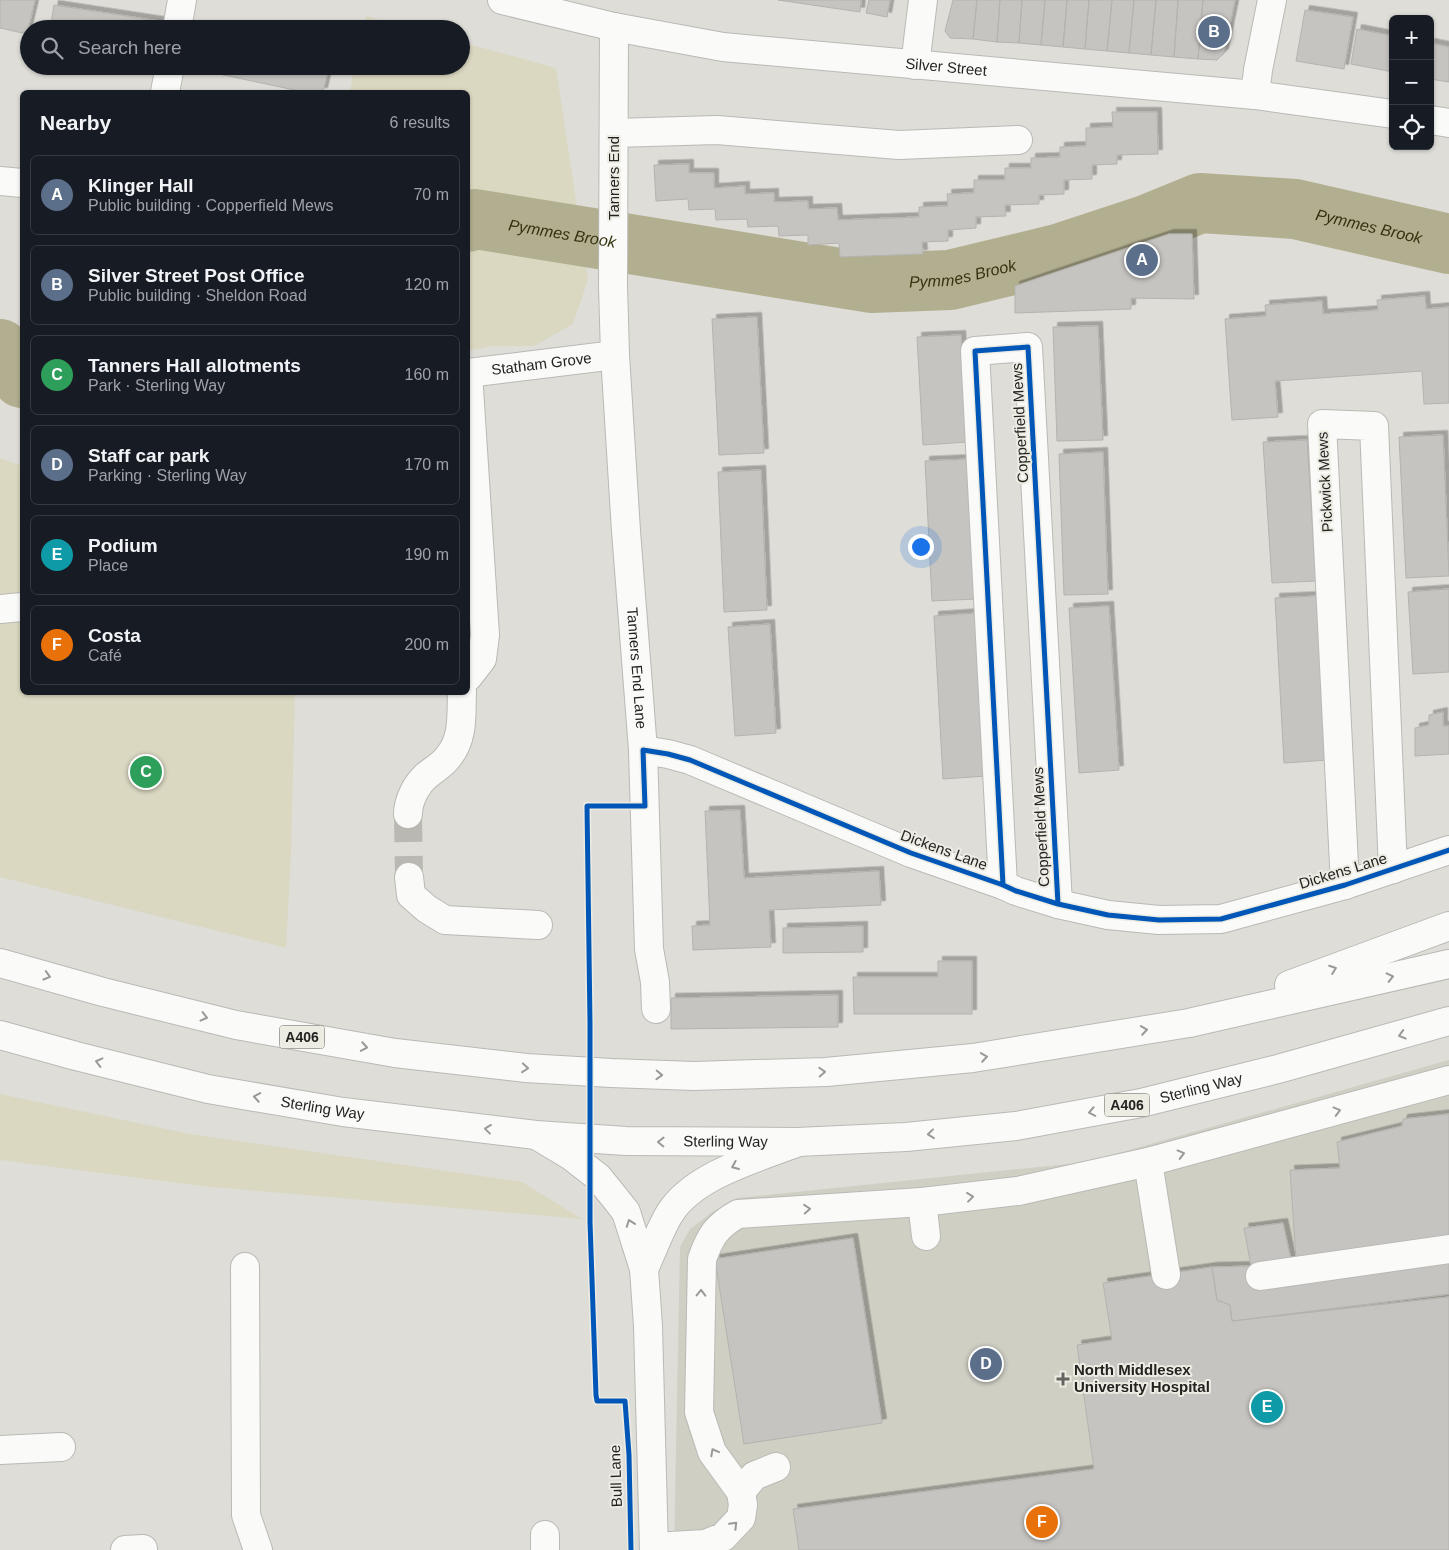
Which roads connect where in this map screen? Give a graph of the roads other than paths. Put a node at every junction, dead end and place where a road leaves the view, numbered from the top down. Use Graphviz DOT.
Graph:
graph roads {
  1 [pos="182,0"];
  2 [pos="502,0"];
  3 [pos="923,0"];
  4 [pos="1272,0"];
  5 [pos="572,8"];
  6 [pos="179,20"];
  7 [pos="614,27"];
  8 [pos="915,65"];
  9 [pos="169,75"];
  10 [pos="166,90"];
  11 [pos="1255,95"];
  12 [pos="1389,113"];
  13 [pos="1434,121"];
  14 [pos="1449,123"];
  15 [pos="614,133"];
  16 [pos="1018,140"];
  17 [pos="0,181"];
  18 [pos="20,183"];
  19 [pos="615,341"];
  20 [pos="470,373"];
  21 [pos="470,404"];
  22 [pos="20,608"];
  23 [pos="0,609"];
  24 [pos="470,674"];
  25 [pos="462,695"];
  26 [pos="643,750"];
  27 [pos="408,814"];
  28 [pos="1449,850"];
  29 [pos="1393,869"];
  30 [pos="409,877"];
  31 [pos="1004,885"];
  32 [pos="1345,885"];
  33 [pos="1058,904"];
  34 [pos="538,925"];
  35 [pos="1449,926"];
  36 [pos="0,963"];
  37 [pos="1449,964"];
  38 [pos="656,1009"];
  39 [pos="1449,1021"];
  40 [pos="1189,1022"];
  41 [pos="0,1035"];
  42 [pos="1449,1080"];
  43 [pos="536,1135"];
  44 [pos="797,1142"];
  45 [pos="1148,1162"];
  46 [pos="922,1202"];
  47 [pos="926,1236"];
  48 [pos="1449,1249"];
  49 [pos="245,1267"];
  50 [pos="644,1269"];
  51 [pos="1166,1275"];
  52 [pos="1260,1276"];
  53 [pos="61,1447"];
  54 [pos="0,1450"];
  55 [pos="776,1467"];
  56 [pos="742,1492"];
  57 [pos="706,1547"];
  58 [pos="654,1549"];
  59 [pos="258,1550"];
  1 -- 6 [label="main road"];
  2 -- 5 [label="main road, Silver Street"];
  3 -- 8 [label="main road"];
  4 -- 11 [label="main road"];
  5 -- 7 [label="main road, Silver Street"];
  7 -- 8 [label="main road, Silver Street"];
  7 -- 15 [label="main road, Tanners End"];
  8 -- 11 [label="main road, Silver Street"];
  9 -- 10 [label="main road"];
  11 -- 12 [label="main road, Silver Street"];
  13 -- 14 [label="main road"];
  15 -- 16 [label="main road"];
  15 -- 19 [label="main road, Tanners End"];
  17 -- 18 [label="main road"];
  19 -- 20 [label="main road, Statham Grove"];
  19 -- 26 [label="main road, Tanners End Lane"];
  21 -- 24 [label="main road"];
  22 -- 23 [label="main road"];
  25 -- 27 [label="main road"];
  26 -- 31 [label="main road, Dickens Lane"];
  26 -- 38 [label="main road, Tanners End Lane"];
  28 -- 29 [label="main road, Dickens Lane"];
  29 -- 32 [label="main road, Dickens Lane"];
  29 -- 32 [label="main road, Pickwick Mews"];
  30 -- 34 [label="main road"];
  31 -- 33 [label="main road, Dickens Lane"];
  31 -- 33 [label="main road, Copperfield Mews"];
  32 -- 33 [label="main road, Dickens Lane"];
  40 -- 35 [label="main road, A406, one-way"];
  36 -- 40 [label="main road, A406, one-way"];
  40 -- 37 [label="main road, A406, one-way"];
  39 -- 44 [label="main road, Sterling Way / A406, one-way"];
  43 -- 41 [label="main road, Sterling Way / A406, one-way"];
  45 -- 42 [label="main road, one-way"];
  44 -- 43 [label="main road, Sterling Way / A406, one-way"];
  50 -- 43 [label="main road, one-way"];
  44 -- 50 [label="main road, one-way"];
  46 -- 45 [label="main road, one-way"];
  45 -- 51 [label="main road"];
  46 -- 47 [label="main road"];
  56 -- 46 [label="main road, one-way"];
  48 -- 52 [label="main road"];
  49 -- 59 [label="main road"];
  50 -- 58 [label="main road"];
  53 -- 54 [label="main road"];
  55 -- 56 [label="main road"];
  57 -- 56 [label="main road, one-way"];
  57 -- 58 [label="main road"];
}
